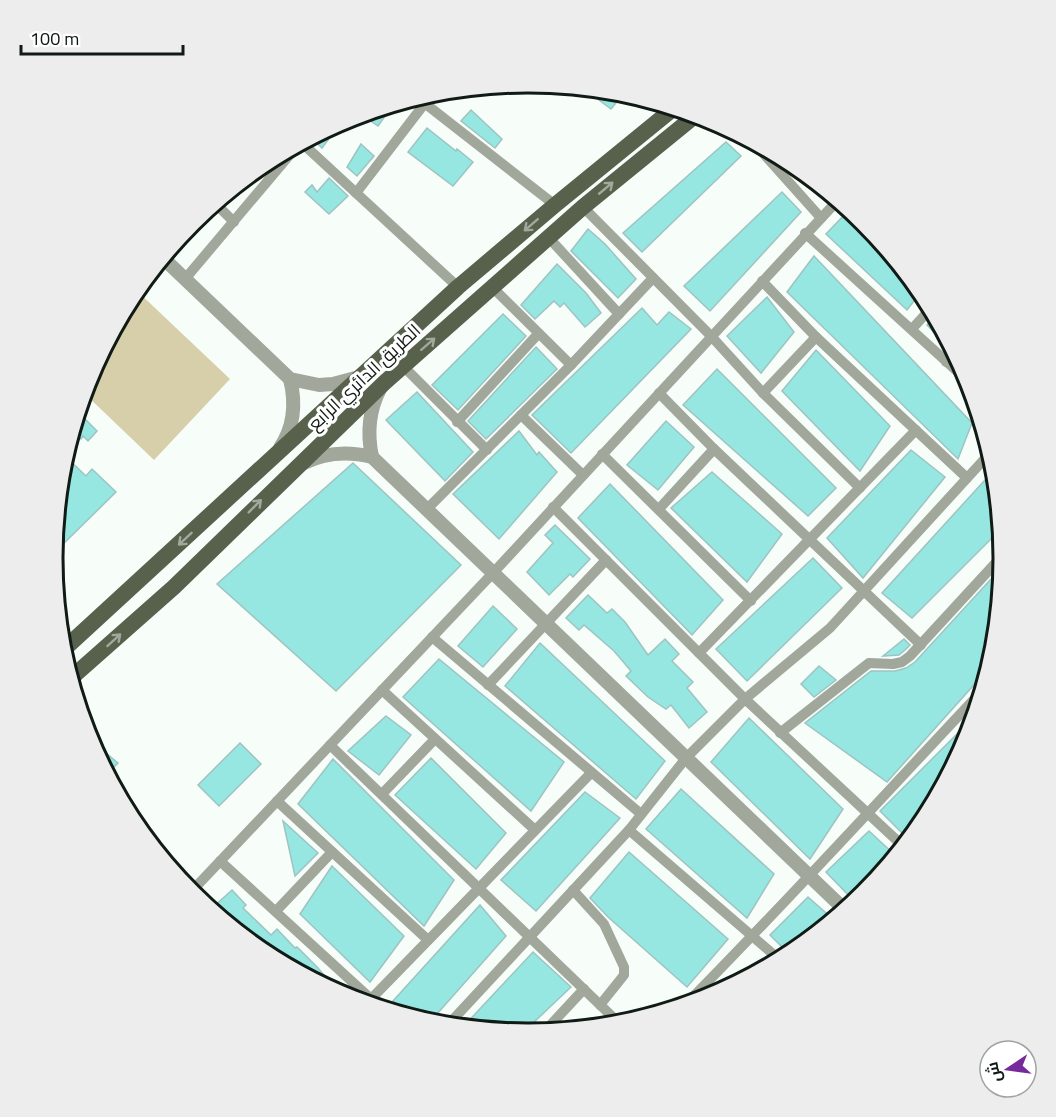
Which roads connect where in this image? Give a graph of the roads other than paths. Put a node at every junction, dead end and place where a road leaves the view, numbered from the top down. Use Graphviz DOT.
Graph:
graph roads {
  1 [pos="427,104"];
  2 [pos="416,107"];
  3 [pos="666,115"];
  4 [pos="687,122"];
  5 [pos="308,149"];
  6 [pos="782,169"];
  7 [pos="274,170"];
  8 [pos="356,193"];
  9 [pos="555,205"];
  10 [pos="583,207"];
  11 [pos="832,207"];
  12 [pos="221,209"];
  13 [pos="821,218"];
  14 [pos="234,222"];
  15 [pos="805,233"];
  16 [pos="549,238"];
  17 [pos="169,263"];
  18 [pos="653,278"];
  19 [pos="185,279"];
  20 [pos="762,281"];
  21 [pos="458,287"];
  22 [pos="492,287"];
  23 [pos="619,315"];
  24 [pos="924,315"];
  25 [pos="912,329"];
  26 [pos="538,334"];
  27 [pos="711,336"];
  28 [pos="816,337"];
  29 [pos="948,360"];
  30 [pos="946,362"];
  31 [pos="571,365"];
  32 [pos="403,366"];
  33 [pos="951,367"];
  34 [pos="361,377"];
  35 [pos="290,379"];
  36 [pos="384,383"];
  37 [pos="658,393"];
  38 [pos="763,393"];
  39 [pos="521,415"];
  40 [pos="457,422"];
  41 [pos="916,430"];
  42 [pos="714,449"];
  43 [pos="487,450"];
  44 [pos="602,454"];
  45 [pos="275,455"];
  46 [pos="372,456"];
  47 [pos="982,461"];
  48 [pos="292,470"];
  49 [pos="583,475"];
  50 [pos="967,478"];
  51 [pos="860,488"];
  52 [pos="553,507"];
  53 [pos="427,509"];
  54 [pos="659,509"];
  55 [pos="811,538"];
  56 [pos="606,560"];
  57 [pos="993,566"];
  58 [pos="493,573"];
  59 [pos="864,591"];
  60 [pos="750,601"];
  61 [pos="546,624"];
  62 [pos="432,637"];
  63 [pos="71,643"];
  64 [pos="921,645"];
  65 [pos="699,654"];
  66 [pos="77,672"];
  67 [pos="488,685"];
  68 [pos="382,690"];
  69 [pos="745,699"];
  70 [pos="969,705"];
  71 [pos="965,709"];
  72 [pos="780,732"];
  73 [pos="435,739"];
  74 [pos="330,745"];
  75 [pos="686,758"];
  76 [pos="591,773"];
  77 [pos="382,794"];
  78 [pos="277,801"];
  79 [pos="867,813"];
  80 [pos="641,814"];
  81 [pos="535,830"];
  82 [pos="629,830"];
  83 [pos="898,841"];
  84 [pos="332,852"];
  85 [pos="220,861"];
  86 [pos="808,875"];
  87 [pos="197,885"];
  88 [pos="479,888"];
  89 [pos="573,890"];
  90 [pos="839,904"];
  91 [pos="276,912"];
  92 [pos="530,936"];
  93 [pos="753,937"];
  94 [pos="428,940"];
  95 [pos="772,953"];
  96 [pos="584,989"];
  97 [pos="700,990"];
  98 [pos="365,994"];
  99 [pos="373,997"];
  100 [pos="600,1005"];
  101 [pos="612,1016"];
  102 [pos="454,1018"];
  103 [pos="552,1023"];
  1 -- 9 [label="street"];
  2 -- 8 [label="street"];
  3 -- 9 [label="main road, الطريق الدائري الرابع"];
  10 -- 4 [label="main road, الطريق الدائري الرابع, one-way"];
  5 -- 8 [label="street"];
  6 -- 13 [label="street"];
  7 -- 14 [label="street"];
  8 -- 21 [label="street"];
  9 -- 21 [label="main road, الطريق الدائري الرابع, one-way"];
  10 -- 16 [label="main road, الطريق الدائري الرابع"];
  10 -- 18 [label="street"];
  11 -- 13 [label="street"];
  12 -- 14 [label="street"];
  13 -- 15 [label="street"];
  14 -- 19 [label="street"];
  15 -- 20 [label="street"];
  15 -- 25 [label="street"];
  16 -- 22 [label="main road, الطريق الدائري الرابع"];
  16 -- 23 [label="street"];
  17 -- 19 [label="street"];
  18 -- 23 [label="street"];
  18 -- 27 [label="street"];
  19 -- 35 [label="street"];
  20 -- 27 [label="street"];
  20 -- 28 [label="street"];
  21 -- 34 [label="main road, الطريق الدائري الرابع"];
  22 -- 26 [label="street"];
  32 -- 22 [label="main road, الطريق الدائري الرابع, one-way"];
  23 -- 31 [label="street"];
  24 -- 25 [label="street"];
  25 -- 30 [label="street"];
  26 -- 31 [label="street"];
  26 -- 40 [label="street"];
  27 -- 37 [label="street"];
  27 -- 38 [label="street"];
  28 -- 38 [label="street"];
  28 -- 41 [label="street"];
  29 -- 30 [label="street"];
  30 -- 33 [label="street"];
  31 -- 39 [label="street"];
  32 -- 36 [label="main road, الطريق الدائري الرابع"];
  32 -- 40 [label="street"];
  34 -- 35 [label="street"];
  34 -- 45 [label="main road, الطريق الدائري الرابع"];
  35 -- 45 [label="street"];
  36 -- 46 [label="street"];
  36 -- 48 [label="main road, الطريق الدائري الرابع"];
  37 -- 42 [label="street"];
  37 -- 44 [label="street"];
  38 -- 51 [label="street"];
  39 -- 43 [label="street"];
  39 -- 49 [label="street"];
  40 -- 43 [label="street"];
  41 -- 50 [label="street"];
  41 -- 51 [label="street"];
  42 -- 54 [label="street"];
  42 -- 55 [label="street"];
  43 -- 53 [label="street"];
  44 -- 49 [label="street"];
  44 -- 54 [label="street"];
  45 -- 63 [label="main road, الطريق الدائري الرابع, one-way"];
  46 -- 48 [label="street"];
  46 -- 53 [label="street"];
  47 -- 50 [label="street"];
  66 -- 48 [label="main road, الطريق الدائري الرابع, one-way"];
  49 -- 52 [label="street"];
  50 -- 59 [label="street"];
  51 -- 55 [label="street"];
  52 -- 56 [label="street"];
  52 -- 58 [label="street"];
  53 -- 58 [label="street"];
  54 -- 60 [label="street"];
  55 -- 59 [label="street"];
  55 -- 60 [label="street"];
  56 -- 61 [label="street"];
  56 -- 65 [label="street"];
  57 -- 64 [label="street"];
  58 -- 61 [label="street"];
  58 -- 62 [label="street"];
  59 -- 64 [label="street"];
  59 -- 69 [label="street"];
  60 -- 65 [label="street"];
  61 -- 67 [label="street"];
  61 -- 75 [label="street"];
  62 -- 67 [label="street"];
  62 -- 68 [label="street"];
  64 -- 72 [label="street"];
  65 -- 69 [label="street"];
  67 -- 76 [label="street"];
  68 -- 73 [label="street"];
  68 -- 74 [label="street"];
  69 -- 72 [label="street"];
  69 -- 75 [label="street"];
  70 -- 71 [label="street"];
  71 -- 79 [label="street"];
  72 -- 79 [label="street"];
  73 -- 77 [label="street"];
  73 -- 81 [label="street"];
  74 -- 77 [label="street"];
  74 -- 78 [label="street"];
  75 -- 80 [label="street"];
  75 -- 86 [label="street"];
  76 -- 80 [label="street"];
  76 -- 81 [label="street"];
  77 -- 88 [label="street"];
  78 -- 84 [label="street"];
  78 -- 85 [label="street"];
  79 -- 83 [label="street"];
  79 -- 86 [label="street"];
  80 -- 82 [label="street"];
  81 -- 88 [label="street"];
  82 -- 89 [label="street"];
  82 -- 93 [label="street"];
  84 -- 91 [label="street"];
  84 -- 94 [label="street"];
  85 -- 87 [label="street"];
  85 -- 91 [label="street"];
  86 -- 90 [label="street"];
  86 -- 93 [label="street"];
  88 -- 92 [label="street"];
  88 -- 94 [label="street"];
  89 -- 92 [label="street"];
  89 -- 100 [label="street"];
  91 -- 98 [label="street"];
  92 -- 96 [label="street"];
  92 -- 102 [label="street"];
  93 -- 95 [label="street"];
  93 -- 97 [label="street"];
  94 -- 99 [label="street"];
  96 -- 100 [label="street"];
  96 -- 103 [label="street"];
  100 -- 101 [label="street"];
}
